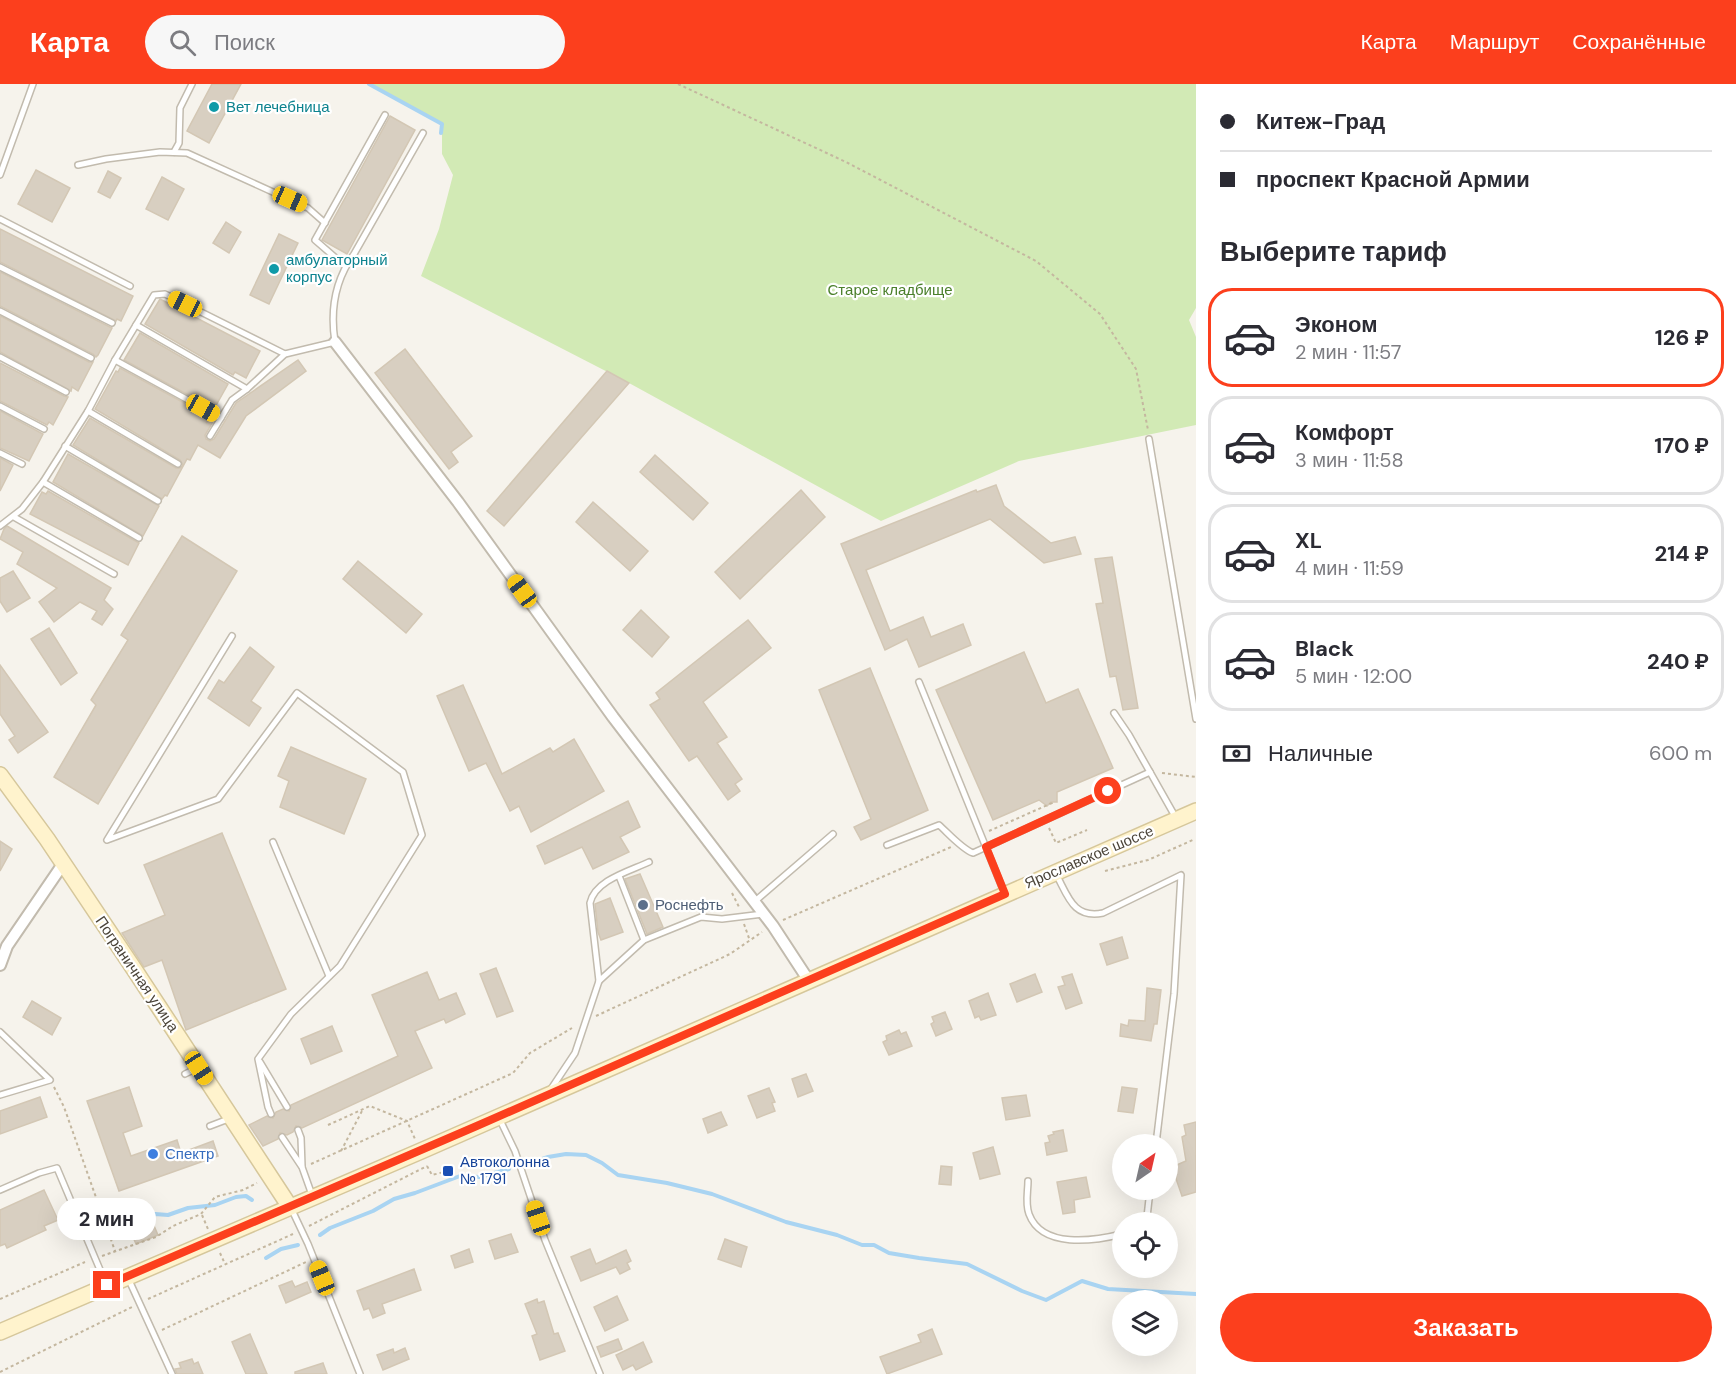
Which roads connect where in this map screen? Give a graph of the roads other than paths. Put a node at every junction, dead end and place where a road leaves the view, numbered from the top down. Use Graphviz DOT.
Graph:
graph roads {
  1 [pos="33,84"];
  2 [pos="192,84"];
  3 [pos="385,115"];
  4 [pos="423,133"];
  5 [pos="174,152"];
  6 [pos="78,165"];
  7 [pos="0,175"];
  8 [pos="0,219"];
  9 [pos="325,223"];
  10 [pos="345,266"];
  11 [pos="0,267"];
  12 [pos="130,286"];
  13 [pos="0,311"];
  14 [pos="112,323"];
  15 [pos="136,325"];
  16 [pos="335,342"];
  17 [pos="285,354"];
  18 [pos="0,357"];
  19 [pos="91,358"];
  20 [pos="116,360"];
  21 [pos="247,390"];
  22 [pos="66,392"];
  23 [pos="0,406"];
  24 [pos="88,411"];
  25 [pos="221,418"];
  26 [pos="44,429"];
  27 [pos="210,436"];
  28 [pos="1149,439"];
  29 [pos="65,446"];
  30 [pos="0,453"];
  31 [pos="22,464"];
  32 [pos="178,464"];
  33 [pos="43,482"];
  34 [pos="158,501"];
  35 [pos="14,517"];
  36 [pos="0,526"];
  37 [pos="140,538"];
  38 [pos="114,574"];
  39 [pos="232,636"];
  40 [pos="919,682"];
  41 [pos="1114,713"];
  42 [pos="1196,719"];
  43 [pos="1150,772"];
  44 [pos="0,775"];
  45 [pos="1196,811"];
  46 [pos="1176,820"];
  47 [pos="833,834"];
  48 [pos="273,842"];
  49 [pos="888,845"];
  50 [pos="986,847"];
  51 [pos="649,862"];
  52 [pos="63,864"];
  53 [pos="1055,873"];
  54 [pos="619,876"];
  55 [pos="1005,894"];
  56 [pos="754,902"];
  57 [pos="763,914"];
  58 [pos="644,940"];
  59 [pos="0,965"];
  60 [pos="329,976"];
  61 [pos="599,981"];
  62 [pos="809,981"];
  63 [pos="0,1032"];
  64 [pos="258,1059"];
  65 [pos="0,1095"];
  66 [pos="546,1096"];
  67 [pos="287,1107"];
  68 [pos="272,1114"];
  69 [pos="232,1117"];
  70 [pos="498,1117"];
  71 [pos="210,1126"];
  72 [pos="298,1130"];
  73 [pos="1157,1134"];
  74 [pos="282,1137"];
  75 [pos="302,1167"];
  76 [pos="1028,1181"];
  77 [pos="0,1190"];
  78 [pos="312,1197"];
  79 [pos="290,1207"];
  80 [pos="1112,1236"];
  81 [pos="128,1276"];
  82 [pos="107,1285"];
  83 [pos="0,1332"];
  84 [pos="172,1374"];
  85 [pos="360,1374"];
  86 [pos="600,1374"];
  1 -- 7 [label="lane"];
  2 -- 5 [label="lane"];
  3 -- 9 [label="lane"];
  4 -- 10 [label="lane"];
  5 -- 6 [label="lane"];
  5 -- 9 [label="lane"];
  8 -- 12 [label="lane"];
  9 -- 10 [label="lane"];
  10 -- 16 [label="lane"];
  11 -- 14 [label="lane"];
  13 -- 19 [label="lane"];
  15 -- 17 [label="lane"];
  15 -- 20 [label="lane"];
  15 -- 21 [label="lane"];
  16 -- 17 [label="lane"];
  16 -- 56 [label="street"];
  17 -- 21 [label="lane"];
  18 -- 22 [label="lane"];
  20 -- 24 [label="lane"];
  20 -- 25 [label="lane"];
  21 -- 25 [label="lane"];
  23 -- 26 [label="lane"];
  24 -- 29 [label="lane"];
  24 -- 32 [label="lane"];
  25 -- 27 [label="lane"];
  28 -- 42 [label="lane"];
  29 -- 33 [label="lane"];
  29 -- 34 [label="lane"];
  30 -- 31 [label="lane"];
  33 -- 35 [label="lane"];
  33 -- 37 [label="lane"];
  35 -- 36 [label="lane"];
  35 -- 38 [label="lane"];
  39 -- 60 [label="lane"];
  40 -- 50 [label="lane"];
  41 -- 43 [label="lane"];
  43 -- 46 [label="lane"];
  43 -- 50 [label="lane"];
  44 -- 52 [label="main road, Пограничная улица"];
  45 -- 46 [label="main road, Ярославское шоссе"];
  46 -- 53 [label="main road, Ярославское шоссе"];
  47 -- 56 [label="lane"];
  48 -- 60 [label="lane"];
  49 -- 50 [label="lane"];
  50 -- 55 [label="lane"];
  51 -- 54 [label="lane"];
  52 -- 59 [label="street"];
  52 -- 69 [label="main road, Пограничная улица"];
  53 -- 55 [label="main road, Ярославское шоссе"];
  53 -- 73 [label="lane"];
  54 -- 58 [label="lane"];
  54 -- 61 [label="lane"];
  55 -- 62 [label="main road, Ярославское шоссе"];
  56 -- 57 [label="street"];
  57 -- 58 [label="lane"];
  57 -- 62 [label="street"];
  58 -- 61 [label="lane"];
  60 -- 64 [label="lane"];
  61 -- 66 [label="lane"];
  62 -- 66 [label="main road, Ярославское шоссе"];
  63 -- 65 [label="lane"];
  64 -- 67 [label="lane"];
  64 -- 68 [label="lane"];
  66 -- 70 [label="main road, Ярославское шоссе"];
  69 -- 71 [label="lane"];
  69 -- 79 [label="main road, Пограничная улица"];
  70 -- 78 [label="main road, Ярославское шоссе"];
  70 -- 86 [label="lane"];
  72 -- 75 [label="lane"];
  74 -- 75 [label="lane"];
  75 -- 78 [label="lane"];
  76 -- 80 [label="lane"];
  77 -- 82 [label="lane"];
  78 -- 79 [label="main road, Ярославское шоссе"];
  79 -- 81 [label="main road, Ярославское шоссе"];
  79 -- 85 [label="lane"];
  81 -- 82 [label="main road, Ярославское шоссе"];
  81 -- 84 [label="lane"];
  82 -- 83 [label="main road, Ярославское шоссе"];
}
